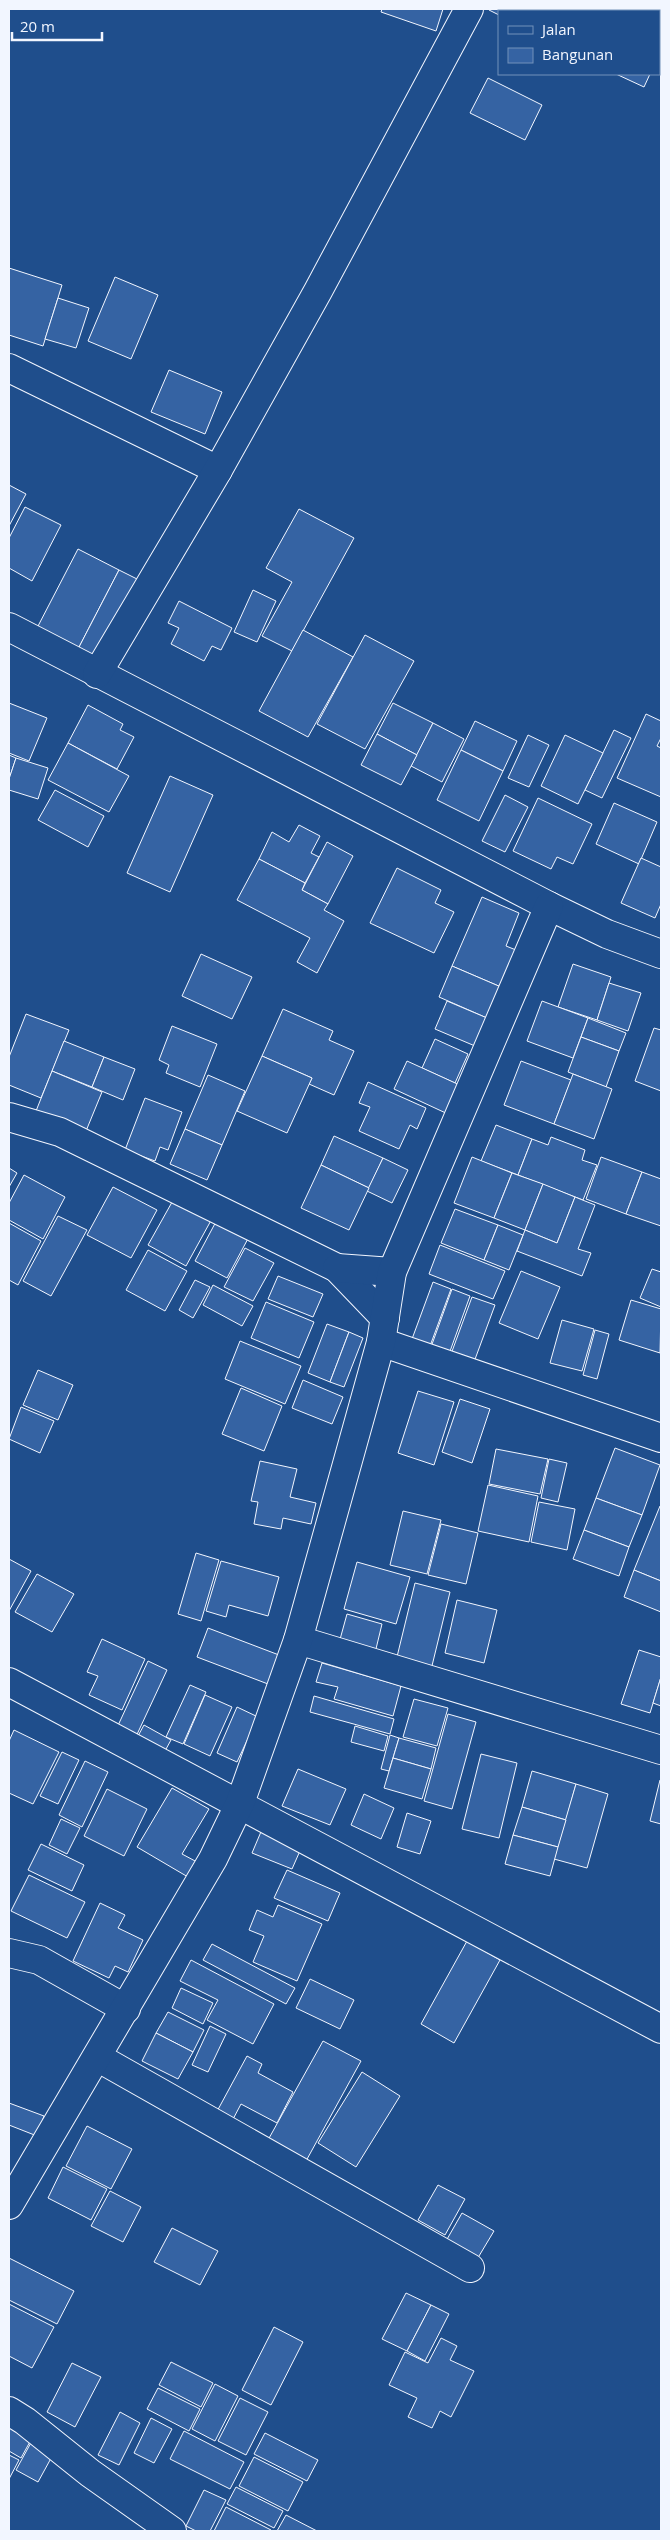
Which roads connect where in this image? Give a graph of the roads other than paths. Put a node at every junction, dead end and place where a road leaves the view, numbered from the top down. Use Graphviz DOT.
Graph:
graph roads {
  1 [pos="469,9"];
  2 [pos="9,368"];
  3 [pos="218,470"];
  4 [pos="9,627"];
  5 [pos="98,674"];
  6 [pos="549,906"];
  7 [pos="661,954"];
  8 [pos="9,1117"];
  9 [pos="337,1268"];
  10 [pos="392,1272"];
  11 [pos="383,1330"];
  12 [pos="661,1438"];
  13 [pos="298,1640"];
  14 [pos="9,1682"];
  15 [pos="661,1750"];
  16 [pos="240,1803"];
  17 [pos="9,1953"];
  18 [pos="126,2009"];
  19 [pos="661,2029"];
  20 [pos="97,2057"];
  21 [pos="9,2206"];
  22 [pos="470,2268"];
  23 [pos="9,2411"];
  24 [pos="172,2531"];
  1 -- 3 [label="street"];
  2 -- 3 [label="street"];
  3 -- 5 [label="street"];
  4 -- 5 [label="street"];
  5 -- 6 [label="street"];
  6 -- 7 [label="street"];
  6 -- 10 [label="street"];
  8 -- 9 [label="street"];
  9 -- 10 [label="street"];
  9 -- 11 [label="street"];
  10 -- 11 [label="street"];
  11 -- 12 [label="street"];
  11 -- 13 [label="street"];
  13 -- 15 [label="street"];
  13 -- 16 [label="street"];
  14 -- 16 [label="street"];
  16 -- 18 [label="street"];
  16 -- 19 [label="street"];
  17 -- 18 [label="street"];
  18 -- 20 [label="street"];
  20 -- 21 [label="street"];
  20 -- 22 [label="street"];
  23 -- 24 [label="street"];
}
